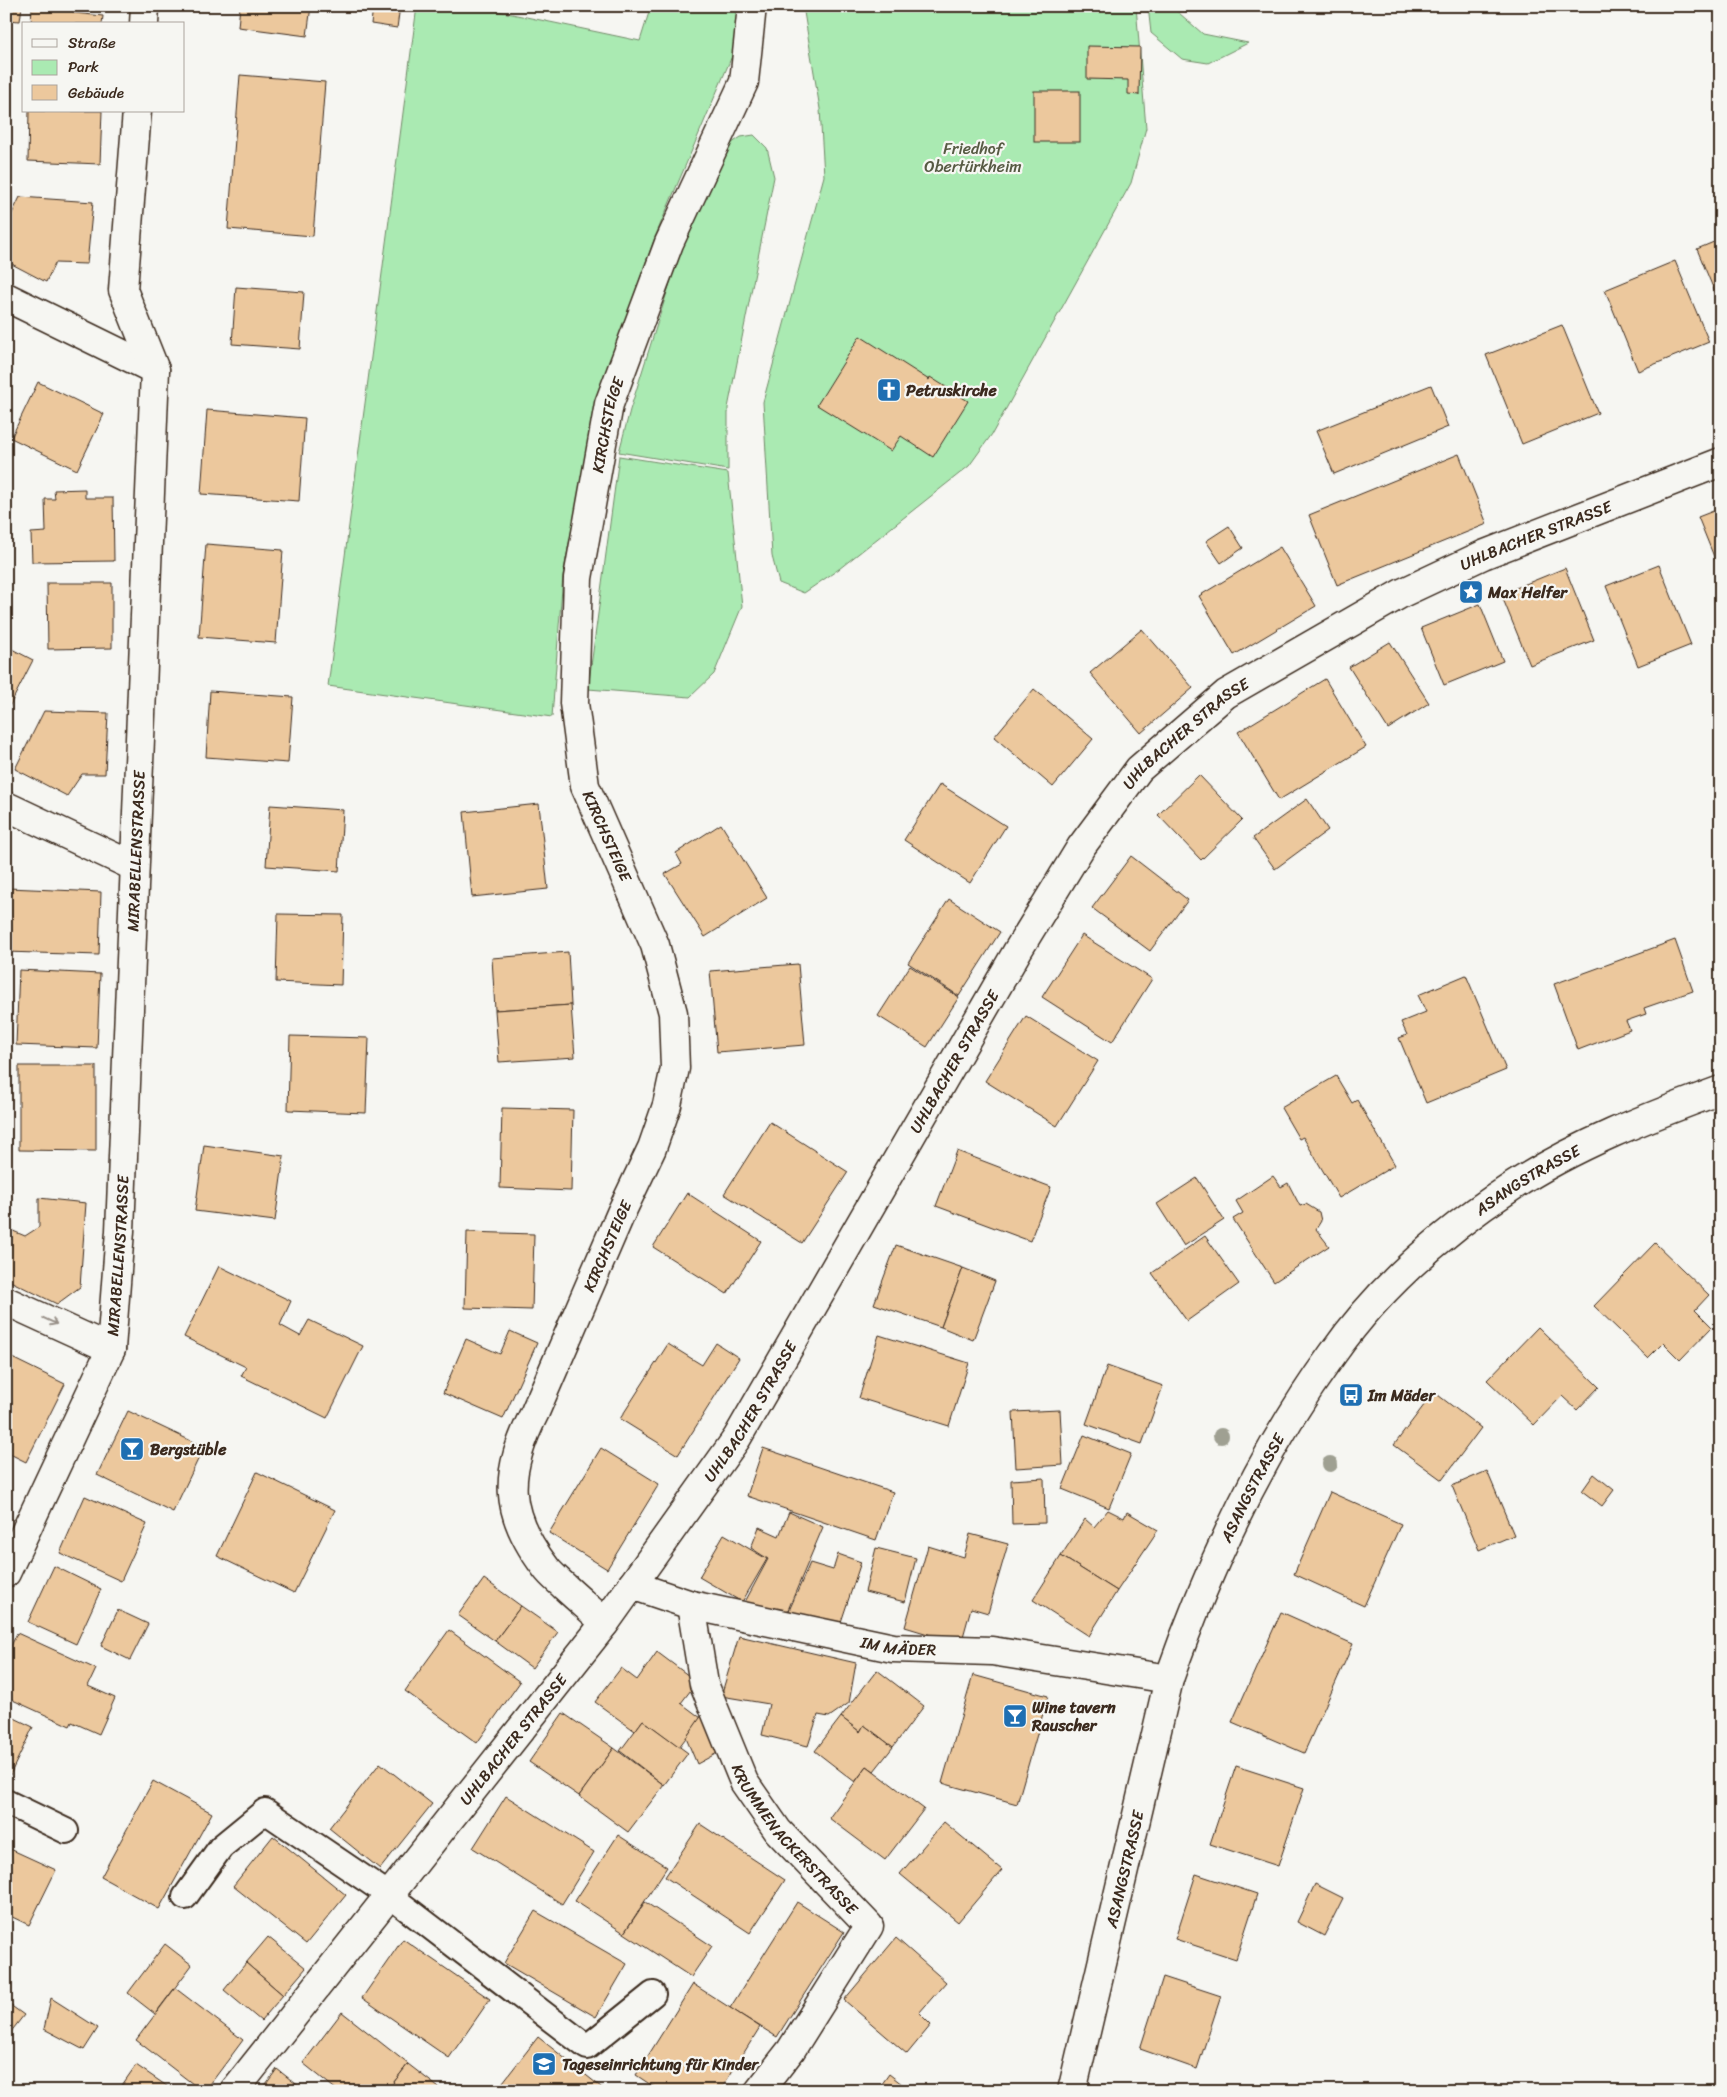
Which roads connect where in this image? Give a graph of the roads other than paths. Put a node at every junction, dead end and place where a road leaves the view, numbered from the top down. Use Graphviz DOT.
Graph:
graph roads {
  1 [pos="146,6"];
  2 [pos="752,6"];
  3 [pos="144,22"];
  4 [pos="137,112"];
  5 [pos="6,298"];
  6 [pos="155,370"];
  7 [pos="1721,462"];
  8 [pos="6,806"];
  9 [pos="133,866"];
  10 [pos="1721,1090"];
  11 [pos="6,1300"];
  12 [pos="110,1349"];
  13 [pos="6,1573"];
  14 [pos="632,1585"];
  15 [pos="691,1605"];
  16 [pos="605,1623"];
  17 [pos="1169,1679"];
  18 [pos="6,1802"];
  19 [pos="66,1832"];
  20 [pos="389,1895"];
  21 [pos="185,1897"];
  22 [pos="653,1994"];
  23 [pos="234,2091"];
  24 [pos="759,2091"];
  25 [pos="1072,2091"];
  1 -- 3 [label="street"];
  2 -- 16 [label="street, KIRCHSTEIGE"];
  4 -- 6 [label="street, MIRABELLENSTRASSE"];
  5 -- 6 [label="street"];
  6 -- 9 [label="street, MIRABELLENSTRASSE"];
  7 -- 14 [label="street, UHLBACHER STRASSE"];
  8 -- 9 [label="street"];
  9 -- 12 [label="street, MIRABELLENSTRASSE"];
  10 -- 17 [label="street, ASANGSTRASSE"];
  11 -- 12 [label="street, one-way"];
  12 -- 13 [label="street, MIRABELLENSTRASSE"];
  14 -- 15 [label="street, IM MÄDER"];
  14 -- 16 [label="street, UHLBACHER STRASSE"];
  15 -- 17 [label="street, IM MÄDER"];
  15 -- 24 [label="street, KRUMMENACKERSTRASSE"];
  16 -- 20 [label="street, UHLBACHER STRASSE"];
  17 -- 25 [label="street, ASANGSTRASSE"];
  18 -- 19 [label="lane"];
  20 -- 21 [label="lane"];
  20 -- 22 [label="lane"];
  20 -- 23 [label="street, UHLBACHER STRASSE"];
}
